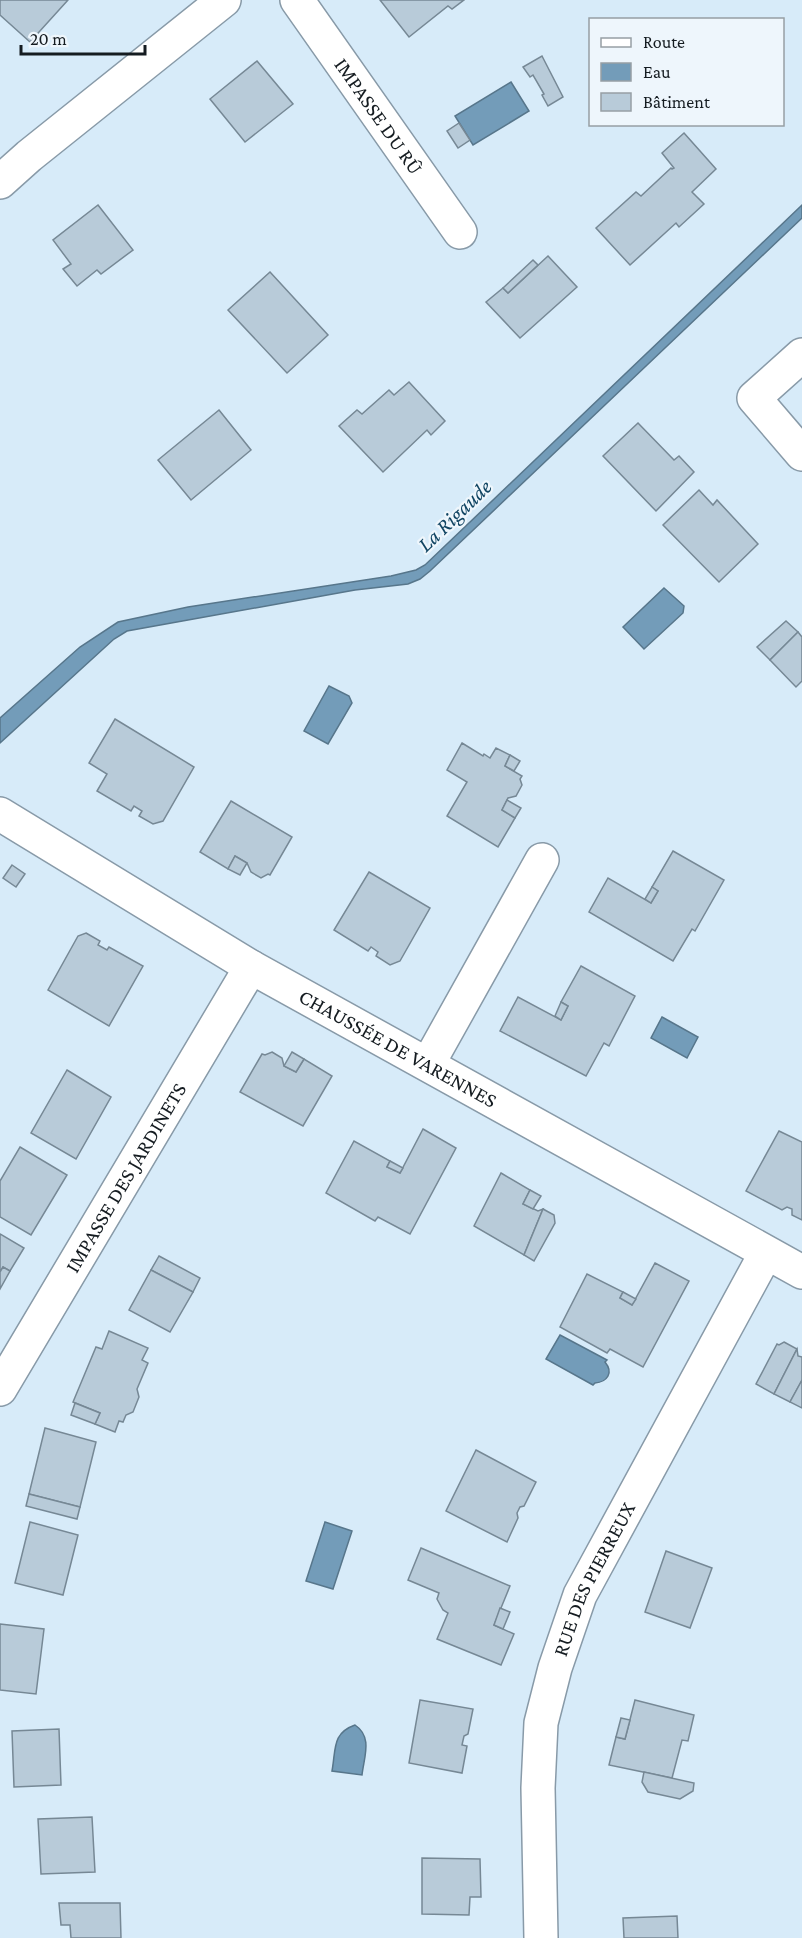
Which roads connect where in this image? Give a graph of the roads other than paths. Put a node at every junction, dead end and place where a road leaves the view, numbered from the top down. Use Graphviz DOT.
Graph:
graph roads {
  1 [pos="224,0"];
  2 [pos="297,0"];
  3 [pos="0,182"];
  4 [pos="460,232"];
  5 [pos="802,355"];
  6 [pos="802,454"];
  7 [pos="0,814"];
  8 [pos="542,860"];
  9 [pos="251,967"];
  10 [pos="428,1064"];
  11 [pos="766,1253"];
  12 [pos="802,1272"];
  13 [pos="0,1389"];
  14 [pos="541,1938"];
  1 -- 3 [label="street"];
  2 -- 4 [label="street, IMPASSE DU RÛ"];
  5 -- 6 [label="street"];
  7 -- 9 [label="street, CHAUSSÉE DE VARENNES"];
  8 -- 10 [label="street"];
  9 -- 10 [label="street, CHAUSSÉE DE VARENNES"];
  9 -- 13 [label="street, IMPASSE DES JARDINETS"];
  10 -- 11 [label="street, CHAUSSÉE DE VARENNES"];
  11 -- 12 [label="street, CHAUSSÉE DE VARENNES"];
  11 -- 14 [label="street, RUE DES PIERREUX"];
}
